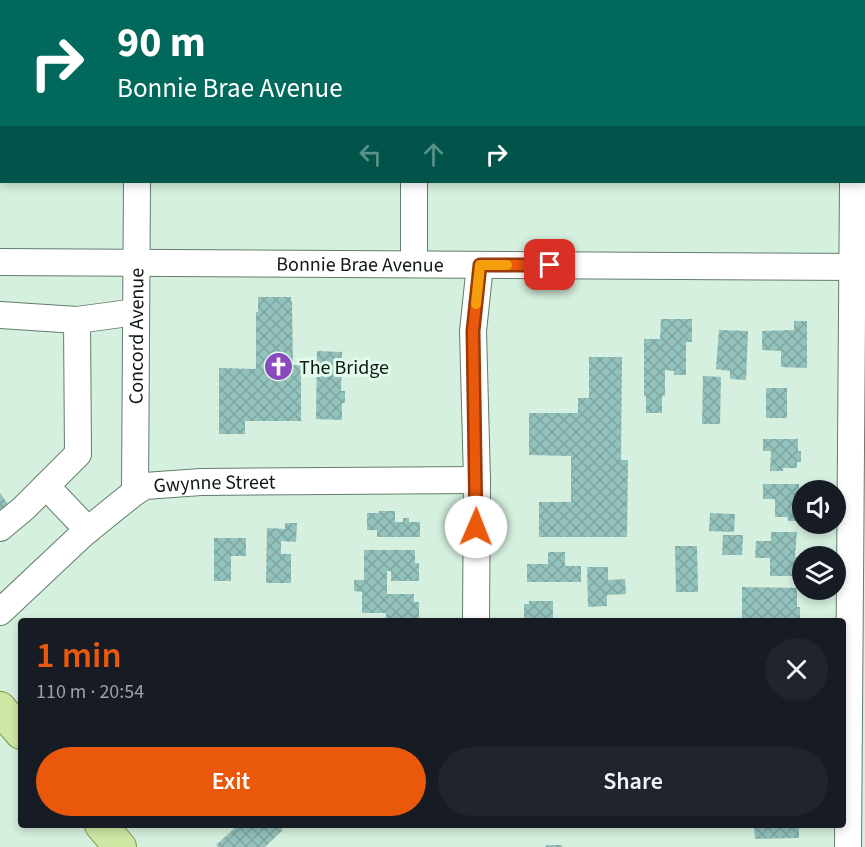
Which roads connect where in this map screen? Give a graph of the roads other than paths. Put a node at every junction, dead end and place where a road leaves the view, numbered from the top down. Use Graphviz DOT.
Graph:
graph roads {
  1 [pos="137,183"];
  2 [pos="414,183"];
  3 [pos="853,183"];
  4 [pos="0,262"];
  5 [pos="137,263"];
  6 [pos="414,264"];
  7 [pos="480,265"];
  8 [pos="859,267"];
  9 [pos="136,312"];
  10 [pos="0,315"];
  11 [pos="77,320"];
  12 [pos="477,480"];
  13 [pos="46,486"];
  14 [pos="135,492"];
  15 [pos="0,528"];
  16 [pos="88,530"];
  17 [pos="858,545"];
  18 [pos="0,612"];
  19 [pos="476,618"];
  20 [pos="0,708"];
  21 [pos="18,729"];
  22 [pos="857,815"];
  23 [pos="104,828"];
  24 [pos="120,847"];
  25 [pos="848,847"];
  1 -- 5 [label="street, Concord Avenue"];
  2 -- 6 [label="street"];
  3 -- 8 [label="street"];
  4 -- 5 [label="street, Bonnie Brae Avenue"];
  5 -- 6 [label="street, Bonnie Brae Avenue"];
  5 -- 9 [label="street, Concord Avenue"];
  6 -- 7 [label="street, Bonnie Brae Avenue"];
  7 -- 8 [label="street, Bonnie Brae Avenue"];
  7 -- 12 [label="street"];
  8 -- 17 [label="street"];
  9 -- 11 [label="street"];
  9 -- 14 [label="street, Concord Avenue"];
  10 -- 11 [label="street"];
  11 -- 13 [label="street"];
  12 -- 14 [label="street, Gwynne Street"];
  12 -- 19 [label="street"];
  13 -- 15 [label="street"];
  13 -- 16 [label="street"];
  14 -- 16 [label="street, Gwynne Street"];
  16 -- 18 [label="street, Gwynne Street"];
  17 -- 22 [label="street"];
  20 -- 21 [label="main road"];
  22 -- 25 [label="street"];
  23 -- 24 [label="main road"];
}
